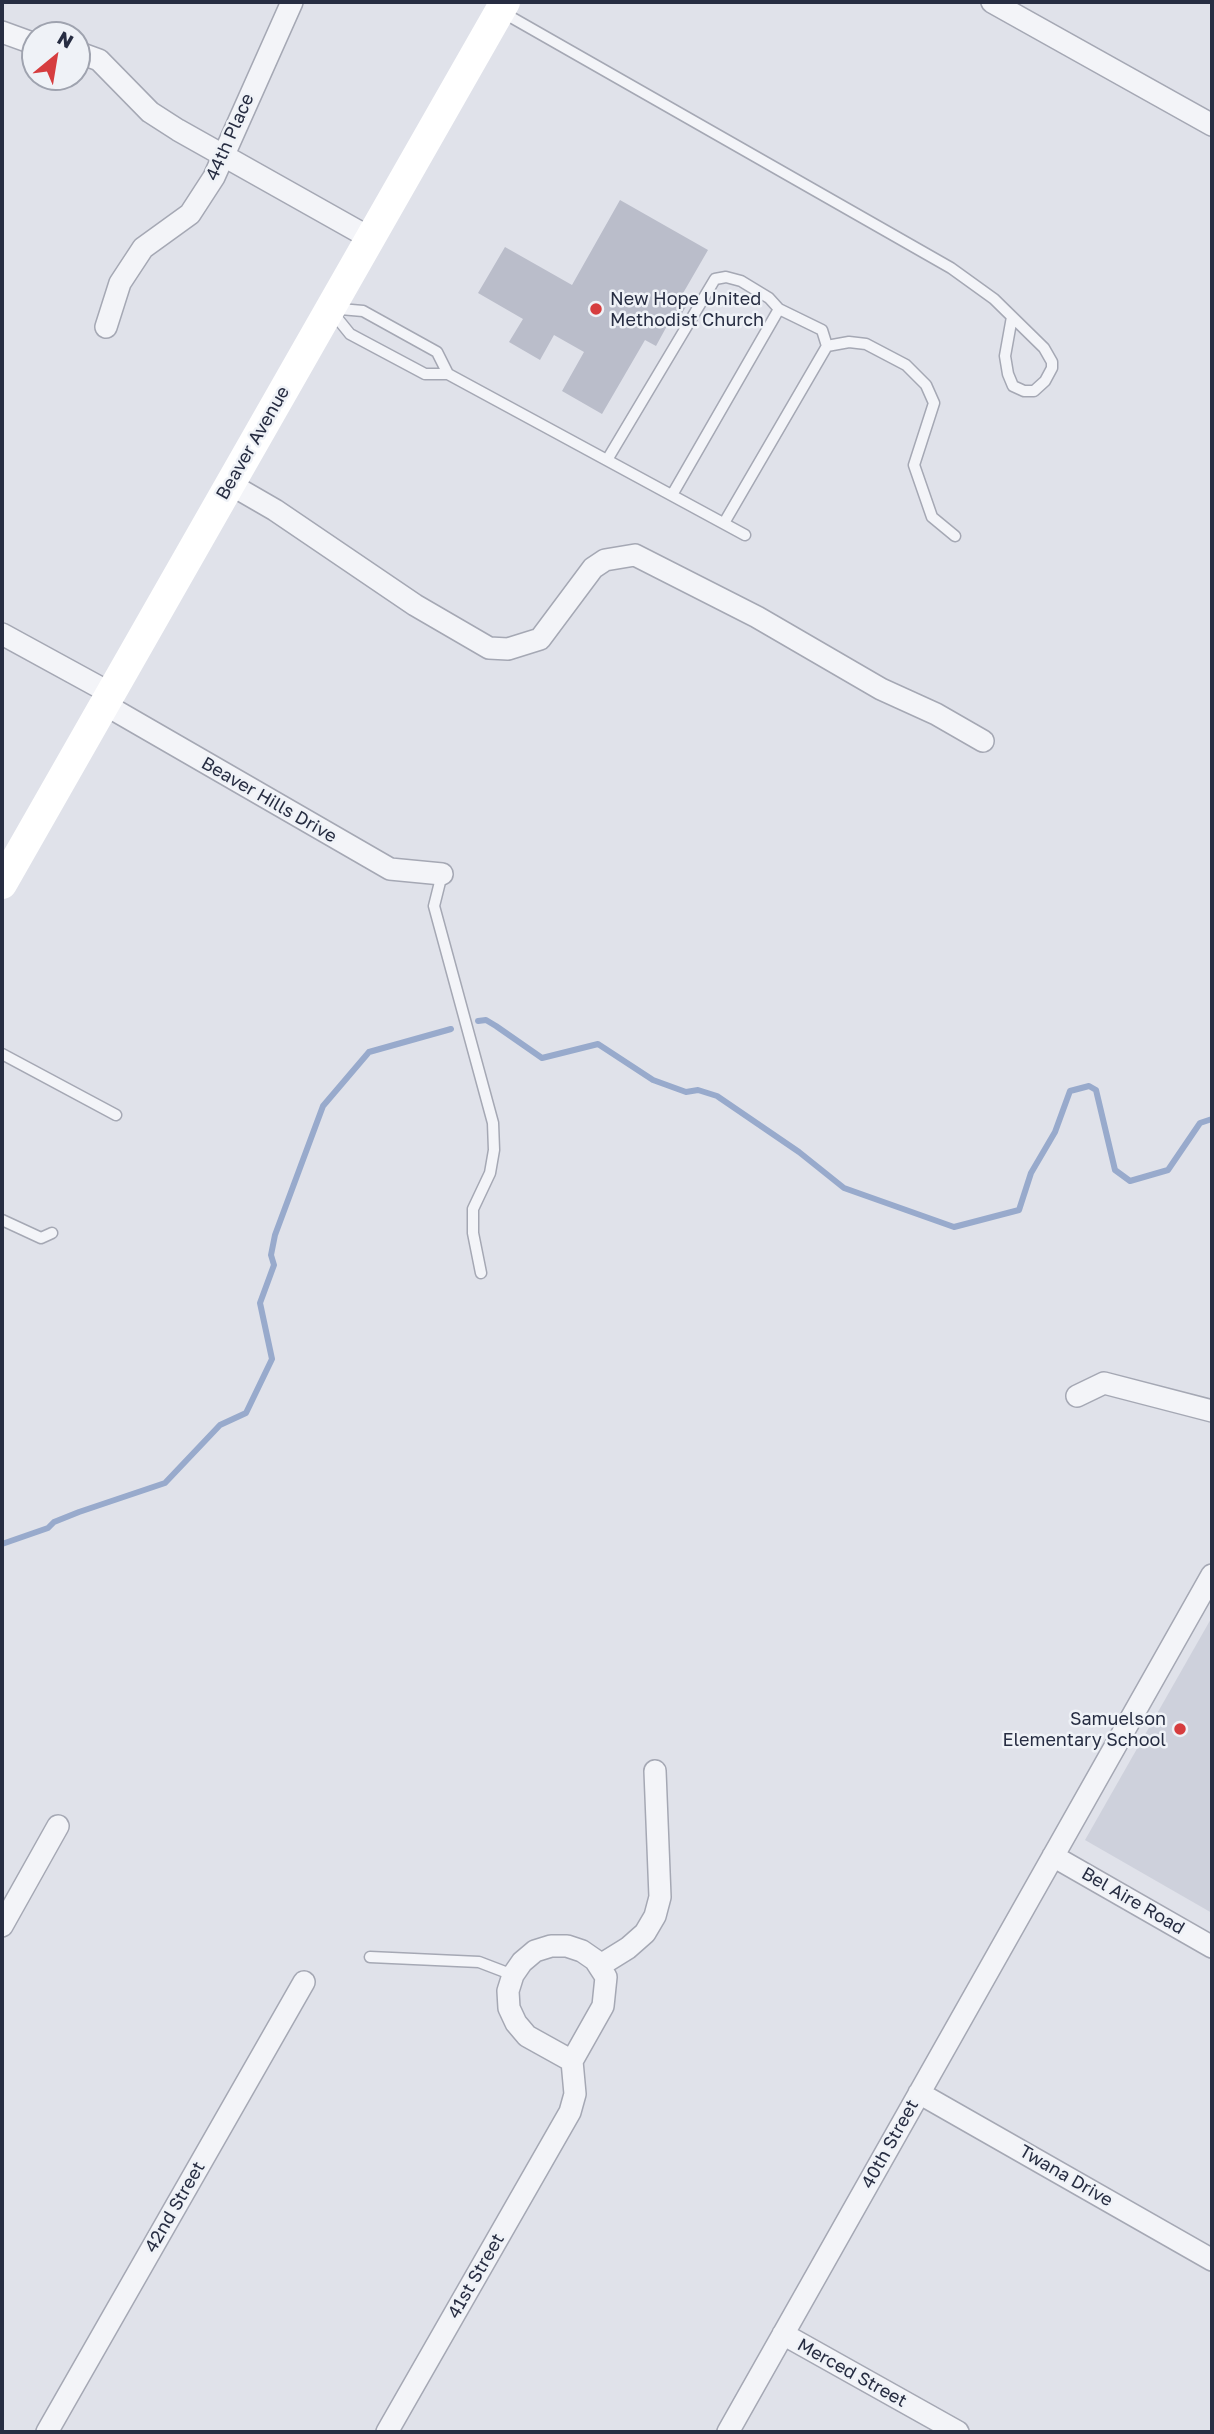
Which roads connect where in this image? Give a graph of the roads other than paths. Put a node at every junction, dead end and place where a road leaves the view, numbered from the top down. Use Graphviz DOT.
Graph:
graph roads {
  1 [pos="292,2"];
  2 [pos="992,2"];
  3 [pos="502,6"];
  4 [pos="2,32"];
  5 [pos="21,39"];
  6 [pos="91,57"];
  7 [pos="1212,125"];
  8 [pos="223,155"];
  9 [pos="370,238"];
  10 [pos="329,308"];
  11 [pos="779,309"];
  12 [pos="1012,317"];
  13 [pos="106,327"];
  14 [pos="827,346"];
  15 [pos="448,374"];
  16 [pos="607,460"];
  17 [pos="230,484"];
  18 [pos="672,495"];
  19 [pos="724,523"];
  20 [pos="745,535"];
  21 [pos="955,536"];
  22 [pos="2,634"];
  23 [pos="107,698"];
  24 [pos="983,741"];
  25 [pos="442,874"];
  26 [pos="2,884"];
  27 [pos="2,1054"];
  28 [pos="116,1115"];
  29 [pos="2,1220"];
  30 [pos="52,1233"];
  31 [pos="481,1273"];
  32 [pos="1077,1396"];
  33 [pos="1212,1410"];
  34 [pos="1212,1575"];
  35 [pos="655,1771"];
  36 [pos="58,1826"];
  37 [pos="1053,1856"];
  38 [pos="2,1926"];
  39 [pos="1212,1947"];
  40 [pos="370,1956"];
  41 [pos="599,1966"];
  42 [pos="513,1975"];
  43 [pos="304,1982"];
  44 [pos="572,2061"];
  45 [pos="919,2093"];
  46 [pos="1212,2260"];
  47 [pos="783,2334"];
  48 [pos="47,2432"];
  49 [pos="387,2432"];
  50 [pos="728,2432"];
  51 [pos="958,2432"];
  1 -- 8 [label="street, 44th Place"];
  2 -- 7 [label="street"];
  3 -- 9 [label="main road, Beaver Avenue"];
  3 -- 12 [label="lane"];
  4 -- 5 [label="street"];
  6 -- 8 [label="street"];
  8 -- 9 [label="street"];
  8 -- 13 [label="street, 44th Place"];
  9 -- 10 [label="main road, Beaver Avenue"];
  10 -- 15 [label="lane"];
  10 -- 15 [label="lane"];
  10 -- 17 [label="main road, Beaver Avenue"];
  11 -- 14 [label="lane"];
  11 -- 16 [label="lane"];
  11 -- 18 [label="lane"];
  12 -- 12 [label="lane"];
  14 -- 19 [label="lane"];
  14 -- 21 [label="lane"];
  15 -- 16 [label="lane"];
  16 -- 18 [label="lane"];
  17 -- 23 [label="main road, Beaver Avenue"];
  17 -- 24 [label="street"];
  18 -- 19 [label="lane"];
  19 -- 20 [label="lane"];
  22 -- 23 [label="street"];
  23 -- 25 [label="street, Beaver Hills Drive"];
  23 -- 26 [label="main road, Beaver Avenue"];
  25 -- 31 [label="lane"];
  27 -- 28 [label="lane"];
  29 -- 30 [label="lane"];
  32 -- 33 [label="street"];
  34 -- 37 [label="street, 40th Street"];
  35 -- 41 [label="street"];
  36 -- 38 [label="street"];
  37 -- 39 [label="street, Bel Aire Road"];
  37 -- 45 [label="street, 40th Street"];
  40 -- 42 [label="lane"];
  41 -- 42 [label="street"];
  41 -- 44 [label="street"];
  42 -- 44 [label="street"];
  43 -- 48 [label="street, 42nd Street"];
  44 -- 49 [label="street, 41st Street"];
  45 -- 46 [label="street, Twana Drive"];
  45 -- 47 [label="street, 40th Street"];
  47 -- 50 [label="street, 40th Street"];
  47 -- 51 [label="street, Merced Street"];
}
